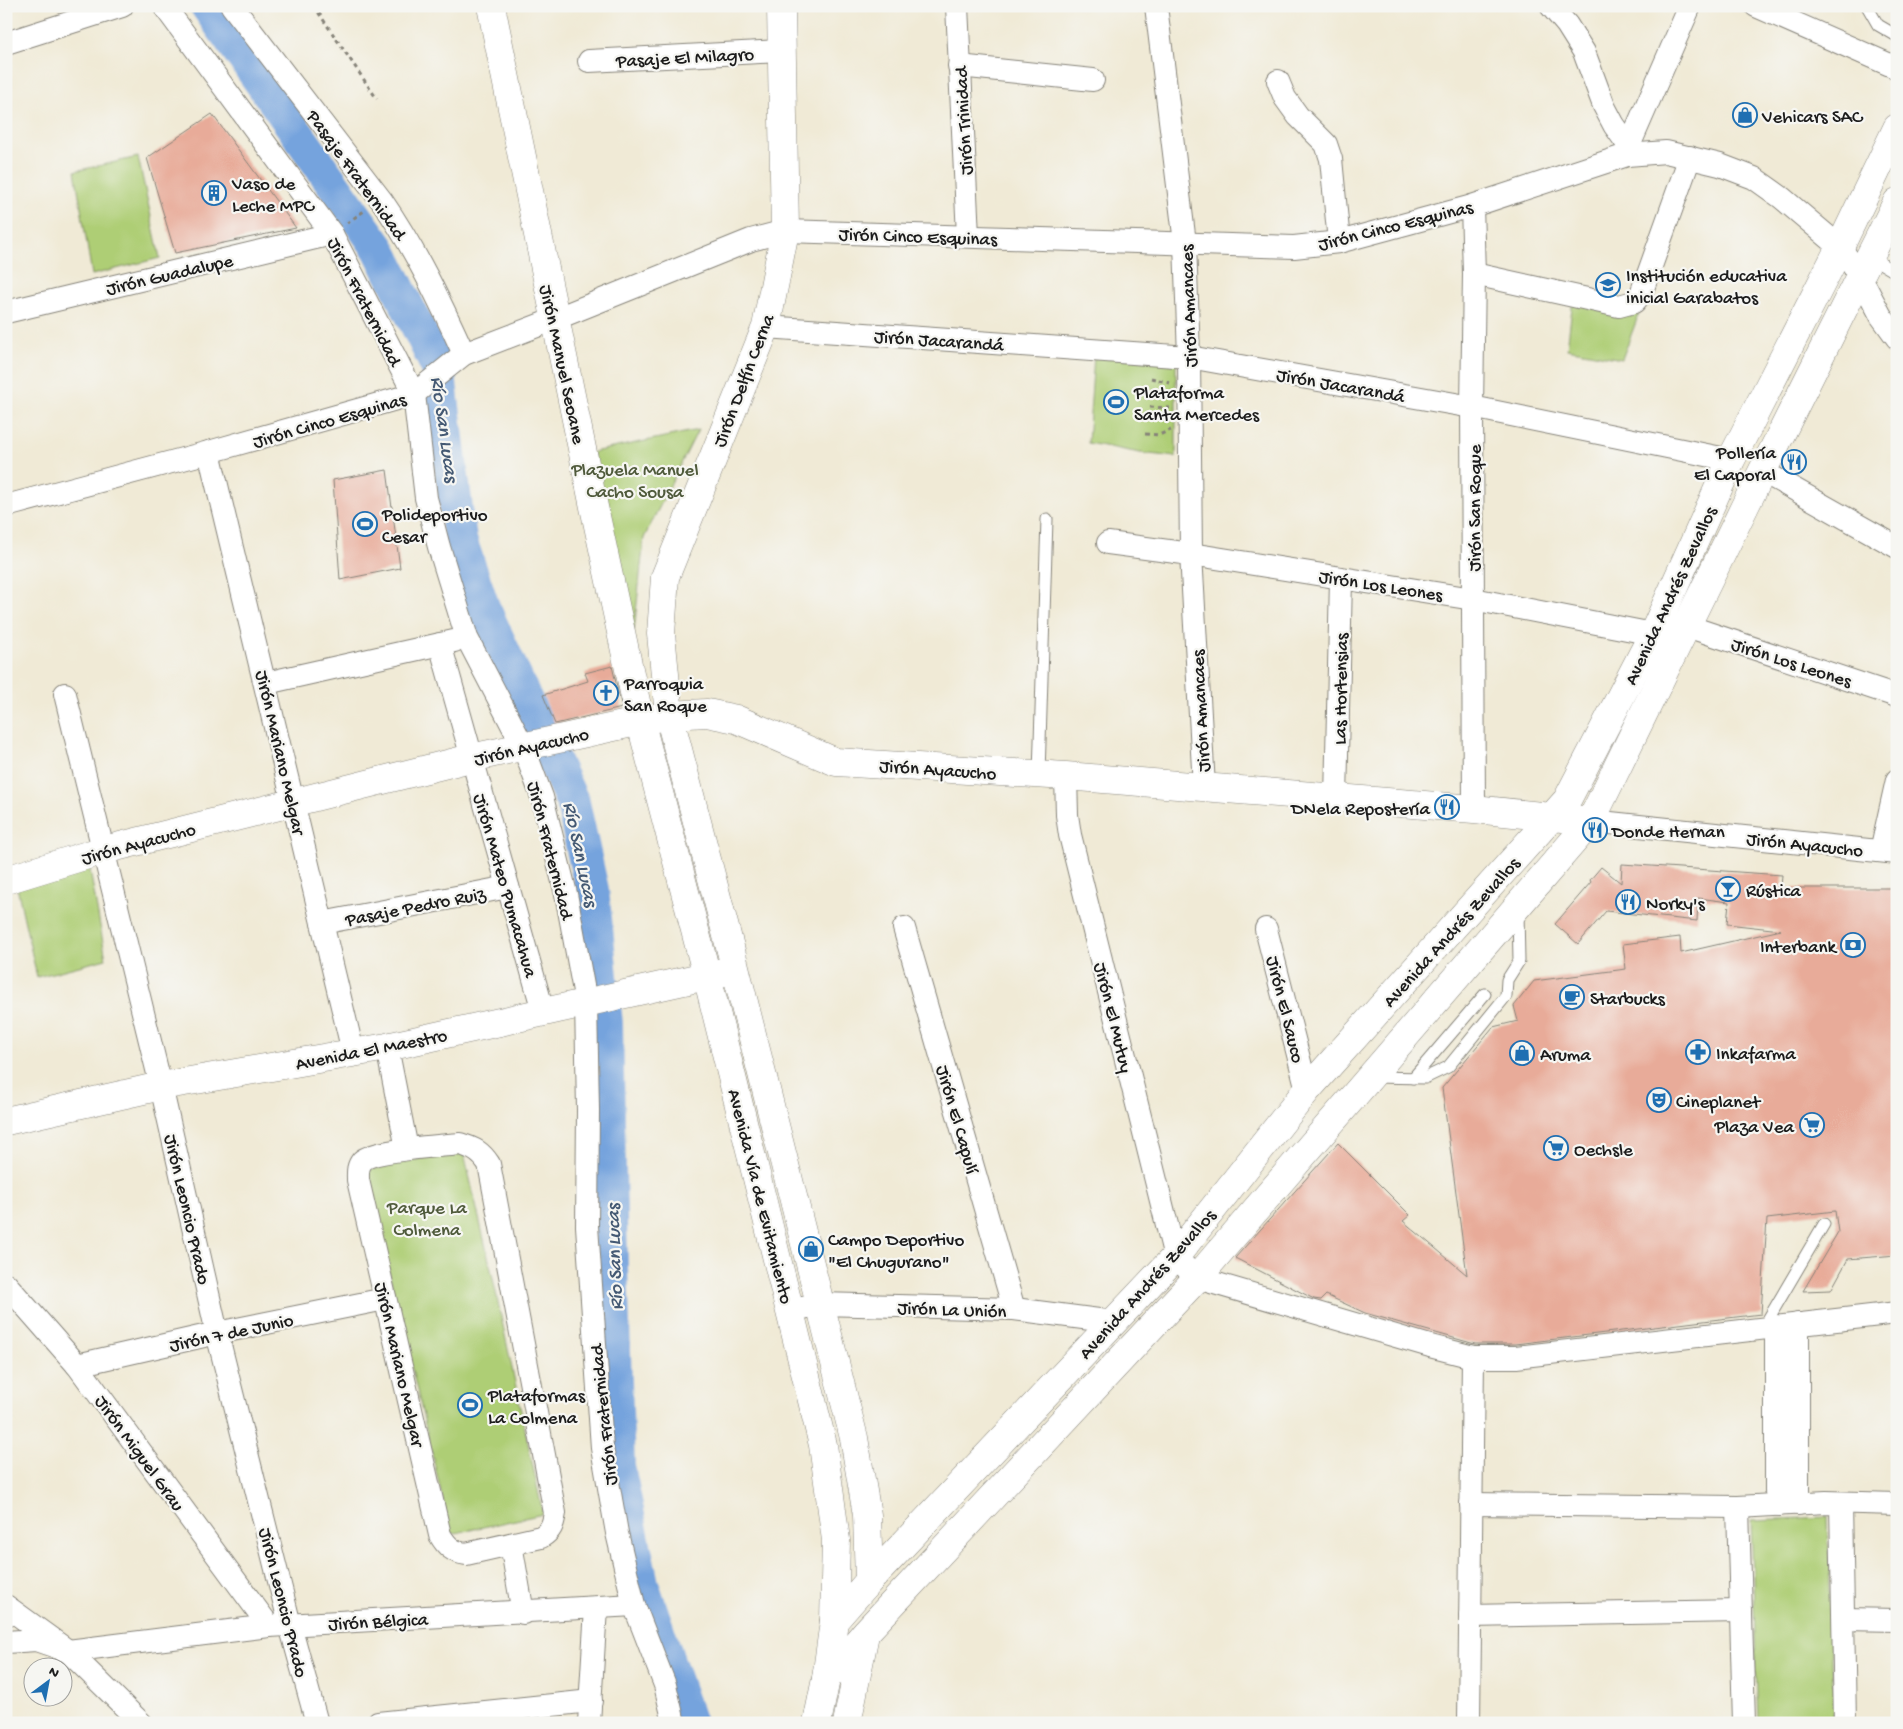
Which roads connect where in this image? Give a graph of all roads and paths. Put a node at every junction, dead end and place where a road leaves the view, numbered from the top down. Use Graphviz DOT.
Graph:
graph roads {
  1 [pos="122,6"];
  2 [pos="164,6"];
  3 [pos="232,6"];
  4 [pos="314,6"];
  5 [pos="491,6"];
  6 [pos="781,6"];
  7 [pos="957,6"];
  8 [pos="1156,6"];
  9 [pos="1551,6"];
  10 [pos="1690,6"];
  11 [pos="1756,6"];
  12 [pos="1868,6"];
  13 [pos="1897,36"];
  14 [pos="6,43"];
  15 [pos="782,51"];
  16 [pos="589,61"];
  17 [pos="959,66"];
  18 [pos="1897,68"];
  19 [pos="1093,80"];
  20 [pos="1278,81"];
  21 [pos="377,99"];
  22 [pos="1897,128"];
  23 [pos="1628,151"];
  24 [pos="1690,157"];
  25 [pos="1897,202"];
  26 [pos="1472,206"];
  27 [pos="368,208"];
  28 [pos="340,228"];
  29 [pos="785,231"];
  30 [pos="968,236"];
  31 [pos="1339,242"];
  32 [pos="1185,243"];
  33 [pos="1840,247"];
  34 [pos="1865,266"];
  35 [pos="1897,273"];
  36 [pos="1474,274"];
  37 [pos="6,312"];
  38 [pos="555,319"];
  39 [pos="766,327"];
  40 [pos="1897,338"];
  41 [pos="462,355"];
  42 [pos="1189,357"];
  43 [pos="1152,378"];
  44 [pos="1175,385"];
  45 [pos="421,389"];
  46 [pos="1150,407"];
  47 [pos="1472,407"];
  48 [pos="1175,408"];
  49 [pos="1174,429"];
  50 [pos="1145,434"];
  51 [pos="209,452"];
  52 [pos="1731,460"];
  53 [pos="1762,471"];
  54 [pos="6,506"];
  55 [pos="1047,519"];
  56 [pos="1108,543"];
  57 [pos="1897,547"];
  58 [pos="1190,554"];
  59 [pos="1341,579"];
  60 [pos="1473,599"];
  61 [pos="1687,626"];
  62 [pos="1652,634"];
  63 [pos="467,638"];
  64 [pos="440,644"];
  65 [pos="266,683"];
  66 [pos="64,694"];
  67 [pos="1897,696"];
  68 [pos="669,715"];
  69 [pos="640,720"];
  70 [pos="539,743"];
  71 [pos="471,758"];
  72 [pos="1039,774"];
  73 [pos="1066,776"];
  74 [pos="1897,780"];
  75 [pos="1204,788"];
  76 [pos="1336,799"];
  77 [pos="293,802"];
  78 [pos="1474,809"];
  79 [pos="1554,816"];
  80 [pos="1591,821"];
  81 [pos="104,850"];
  82 [pos="1889,852"];
  83 [pos="6,880"];
  84 [pos="508,887"];
  85 [pos="1518,907"];
  86 [pos="322,923"];
  87 [pos="904,928"];
  88 [pos="1266,929"];
  89 [pos="735,970"];
  90 [pos="707,976"];
  91 [pos="1485,994"];
  92 [pos="592,1000"];
  93 [pos="543,1011"];
  94 [pos="387,1047"];
  95 [pos="353,1052"];
  96 [pos="1371,1076"];
  97 [pos="1413,1078"];
  98 [pos="161,1086"];
  99 [pos="1307,1090"];
  100 [pos="6,1121"];
  101 [pos="407,1149"];
  102 [pos="1824,1224"];
  103 [pos="1175,1257"];
  104 [pos="1197,1278"];
  105 [pos="6,1284"];
  106 [pos="386,1298"];
  107 [pos="820,1304"];
  108 [pos="1014,1309"];
  109 [pos="790,1311"];
  110 [pos="1897,1313"];
  111 [pos="1114,1322"];
  112 [pos="1798,1324"];
  113 [pos="1769,1327"];
  114 [pos="217,1333"];
  115 [pos="1473,1356"];
  116 [pos="77,1365"];
  117 [pos="1841,1503"];
  118 [pos="1471,1504"];
  119 [pos="1897,1504"];
  120 [pos="1788,1505"];
  121 [pos="1738,1506"];
  122 [pos="511,1544"];
  123 [pos="869,1580"];
  124 [pos="634,1605"];
  125 [pos="6,1606"];
  126 [pos="596,1608"];
  127 [pos="1741,1611"];
  128 [pos="523,1612"];
  129 [pos="1470,1616"];
  130 [pos="1844,1619"];
  131 [pos="834,1620"];
  132 [pos="1897,1620"];
  133 [pos="279,1625"];
  134 [pos="866,1632"];
  135 [pos="6,1642"];
  136 [pos="68,1651"];
  137 [pos="826,1679"];
  138 [pos="591,1700"];
  139 [pos="141,1723"];
  140 [pos="316,1723"];
  141 [pos="378,1723"];
  142 [pos="589,1723"];
  143 [pos="674,1723"];
  144 [pos="817,1723"];
  145 [pos="847,1723"];
  146 [pos="1469,1723"];
  147 [pos="1744,1723"];
  148 [pos="1845,1723"];
  1 -- 14 [label="street"];
  2 -- 28 [label="street, Jirón Fraternidad"];
  3 -- 41 [label="street, Pasaje Fraternidad"];
  4 -- 21 [label="path"];
  5 -- 38 [label="main road, Jirón Manuel Seoane"];
  6 -- 15 [label="main road, Jirón Delfín Cerna"];
  7 -- 17 [label="street, Jirón Trinidad"];
  8 -- 32 [label="street, Jirón Amancaes"];
  9 -- 23 [label="street"];
  10 -- 23 [label="street"];
  11 -- 18 [label="street"];
  12 -- 13 [label="lane"];
  15 -- 16 [label="street, Pasaje El Milagro"];
  15 -- 29 [label="main road, Jirón Delfín Cerna"];
  17 -- 19 [label="street"];
  17 -- 30 [label="street, Jirón Trinidad"];
  20 -- 31 [label="street"];
  22 -- 33 [label="main road, Avenida Andrés Zevallos"];
  23 -- 24 [label="street, Jirón Cinco Esquinas"];
  23 -- 26 [label="street, Jirón Cinco Esquinas"];
  24 -- 33 [label="street, Jirón Cinco Esquinas"];
  24 -- 36 [label="street"];
  25 -- 34 [label="main road, Avenida Andrés Zevallos"];
  26 -- 31 [label="street, Jirón Cinco Esquinas"];
  26 -- 36 [label="street, Jirón San Roque"];
  27 -- 28 [label="path"];
  28 -- 37 [label="street, Jirón Guadalupe"];
  28 -- 45 [label="street, Jirón Fraternidad"];
  29 -- 30 [label="street, Jirón Cinco Esquinas"];
  29 -- 38 [label="street, Jirón Cinco Esquinas"];
  29 -- 39 [label="main road, Jirón Delfín Cerna"];
  30 -- 32 [label="street, Jirón Cinco Esquinas"];
  31 -- 32 [label="street, Jirón Cinco Esquinas"];
  32 -- 42 [label="street, Jirón Amancaes"];
  33 -- 34 [label="street, Jirón Cinco Esquinas"];
  33 -- 52 [label="main road, Avenida Andrés Zevallos"];
  34 -- 35 [label="lane"];
  34 -- 40 [label="street, Jirón Cinco Esquinas"];
  34 -- 53 [label="main road, Avenida Andrés Zevallos"];
  36 -- 47 [label="street, Jirón San Roque"];
  38 -- 41 [label="street, Jirón Cinco Esquinas"];
  38 -- 69 [label="main road, Jirón Manuel Seoane"];
  39 -- 42 [label="street, Jirón Jacarandá"];
  39 -- 68 [label="main road, Jirón Delfín Cerna"];
  41 -- 45 [label="street, Jirón Cinco Esquinas"];
  42 -- 47 [label="street, Jirón Jacarandá"];
  42 -- 58 [label="street, Jirón Amancaes"];
  43 -- 44 [label="path"];
  45 -- 51 [label="street, Jirón Cinco Esquinas"];
  45 -- 63 [label="street, Jirón Fraternidad"];
  46 -- 48 [label="path"];
  47 -- 52 [label="street, Jirón Jacarandá"];
  47 -- 60 [label="street, Jirón San Roque"];
  49 -- 50 [label="path"];
  51 -- 54 [label="street, Jirón Cinco Esquinas"];
  51 -- 65 [label="street, Jirón Mariano Melgar"];
  52 -- 62 [label="main road, Avenida Andrés Zevallos"];
  53 -- 57 [label="street"];
  53 -- 61 [label="main road, Avenida Andrés Zevallos"];
  55 -- 72 [label="lane"];
  56 -- 58 [label="street, Jirón Los Leones"];
  58 -- 59 [label="street, Jirón Los Leones"];
  58 -- 75 [label="street, Jirón Amancaes"];
  59 -- 60 [label="street, Jirón Los Leones"];
  59 -- 76 [label="street, Las Hortensias"];
  60 -- 62 [label="street, Jirón Los Leones"];
  60 -- 78 [label="street, Jirón San Roque"];
  61 -- 67 [label="street, Jirón Los Leones"];
  61 -- 80 [label="main road, Avenida Andrés Zevallos"];
  62 -- 79 [label="main road, Avenida Andrés Zevallos"];
  63 -- 64 [label="street"];
  63 -- 70 [label="street, Jirón Fraternidad"];
  64 -- 65 [label="street"];
  64 -- 71 [label="street, Jirón Mateo Pumacahua"];
  65 -- 77 [label="street, Jirón Mariano Melgar"];
  66 -- 81 [label="street, Jirón Leoncio Prado"];
  68 -- 69 [label="main road, Jirón Ayacucho"];
  68 -- 72 [label="main road, Jirón Ayacucho"];
  68 -- 89 [label="main road, Avenida Vía de Evitamiento"];
  69 -- 70 [label="main road, Jirón Ayacucho"];
  69 -- 90 [label="main road, Avenida Vía de Evitamiento"];
  70 -- 71 [label="main road, Jirón Ayacucho"];
  70 -- 92 [label="street, Jirón Fraternidad"];
  71 -- 77 [label="main road, Jirón Ayacucho"];
  71 -- 84 [label="street, Jirón Mateo Pumacahua"];
  72 -- 73 [label="main road, Jirón Ayacucho"];
  73 -- 75 [label="main road, Jirón Ayacucho"];
  73 -- 103 [label="street, Jirón El Mutuy"];
  74 -- 82 [label="street"];
  75 -- 76 [label="main road, Jirón Ayacucho"];
  76 -- 78 [label="main road, Jirón Ayacucho"];
  77 -- 81 [label="main road, Jirón Ayacucho"];
  77 -- 86 [label="street, Jirón Mariano Melgar"];
  78 -- 79 [label="main road, Jirón Ayacucho"];
  79 -- 80 [label="main road, Jirón Ayacucho"];
  79 -- 99 [label="main road, Avenida Andrés Zevallos"];
  80 -- 82 [label="street, Jirón Ayacucho"];
  80 -- 85 [label="main road, Avenida Andrés Zevallos"];
  81 -- 83 [label="main road, Jirón Ayacucho"];
  81 -- 98 [label="street, Jirón Leoncio Prado"];
  84 -- 86 [label="street, Pasaje Pedro Ruiz"];
  84 -- 93 [label="street, Jirón Mateo Pumacahua"];
  85 -- 96 [label="main road, Avenida Andrés Zevallos"];
  85 -- 97 [label="lane"];
  86 -- 95 [label="street, Jirón Mariano Melgar"];
  87 -- 108 [label="street, Jirón El Capulí"];
  88 -- 99 [label="street, Jirón El Sauco"];
  89 -- 90 [label="main road, Avenida El Maestro"];
  89 -- 107 [label="main road, Avenida Vía de Evitamiento"];
  90 -- 92 [label="main road, Avenida El Maestro"];
  90 -- 109 [label="main road, Avenida Vía de Evitamiento"];
  91 -- 97 [label="lane"];
  92 -- 93 [label="main road, Avenida El Maestro"];
  92 -- 124 [label="street, Jirón Fraternidad"];
  93 -- 94 [label="main road, Avenida El Maestro"];
  94 -- 95 [label="main road, Avenida El Maestro"];
  94 -- 101 [label="street"];
  95 -- 98 [label="main road, Avenida El Maestro"];
  96 -- 97 [label="lane"];
  96 -- 104 [label="main road, Avenida Andrés Zevallos"];
  98 -- 100 [label="main road, Avenida El Maestro"];
  98 -- 114 [label="street, Jirón Leoncio Prado"];
  99 -- 103 [label="main road, Avenida Andrés Zevallos"];
  101 -- 106 [label="street, Jirón Mariano Melgar"];
  101 -- 122 [label="street, Jirón Mariano Melgar"];
  102 -- 113 [label="lane"];
  103 -- 104 [label="street"];
  103 -- 111 [label="main road, Avenida Andrés Zevallos"];
  104 -- 115 [label="street"];
  104 -- 134 [label="main road, Avenida Andrés Zevallos"];
  105 -- 116 [label="street, Jirón Miguel Grau"];
  106 -- 114 [label="street, Jirón 7 de Junio"];
  106 -- 122 [label="street, Jirón Mariano Melgar"];
  107 -- 108 [label="street, Jirón La Unión"];
  107 -- 109 [label="street, Jirón La Unión"];
  107 -- 123 [label="main road, Avenida Vía de Evitamiento"];
  108 -- 111 [label="street, Jirón La Unión"];
  109 -- 131 [label="main road, Avenida Vía de Evitamiento"];
  110 -- 112 [label="street"];
  111 -- 123 [label="main road, Avenida Andrés Zevallos"];
  112 -- 113 [label="street"];
  112 -- 120 [label="street"];
  113 -- 115 [label="street"];
  113 -- 120 [label="street"];
  114 -- 116 [label="street, Jirón 7 de Junio"];
  114 -- 133 [label="street, Jirón Leoncio Prado"];
  115 -- 118 [label="street"];
  116 -- 133 [label="street, Jirón Miguel Grau"];
  117 -- 119 [label="street"];
  117 -- 120 [label="street"];
  117 -- 130 [label="street"];
  118 -- 121 [label="street"];
  118 -- 129 [label="street"];
  120 -- 121 [label="street"];
  121 -- 127 [label="street"];
  122 -- 128 [label="street"];
  123 -- 131 [label="main road, Avenida Andrés Zevallos"];
  123 -- 134 [label="main road, Avenida Vía de Evitamiento"];
  124 -- 126 [label="street, Jirón Bélgica"];
  124 -- 143 [label="street, Jirón Fraternidad"];
  125 -- 136 [label="street"];
  126 -- 128 [label="street, Jirón Bélgica"];
  126 -- 138 [label="street"];
  127 -- 129 [label="street"];
  127 -- 147 [label="street"];
  128 -- 133 [label="street, Jirón Bélgica"];
  129 -- 146 [label="street"];
  130 -- 132 [label="street"];
  130 -- 148 [label="street"];
  131 -- 137 [label="main road, Avenida Vía de Evitamiento"];
  133 -- 136 [label="street, Jirón Bélgica"];
  133 -- 140 [label="street, Jirón Leoncio Prado"];
  134 -- 137 [label="main road, Avenida Andrés Zevallos"];
  134 -- 145 [label="main road, Avenida Vía de Evitamiento"];
  135 -- 136 [label="street, Jirón Bélgica"];
  136 -- 139 [label="street"];
  137 -- 144 [label="main road, Avenida Vía de Evitamiento"];
  138 -- 141 [label="street"];
  138 -- 142 [label="street"];
}
